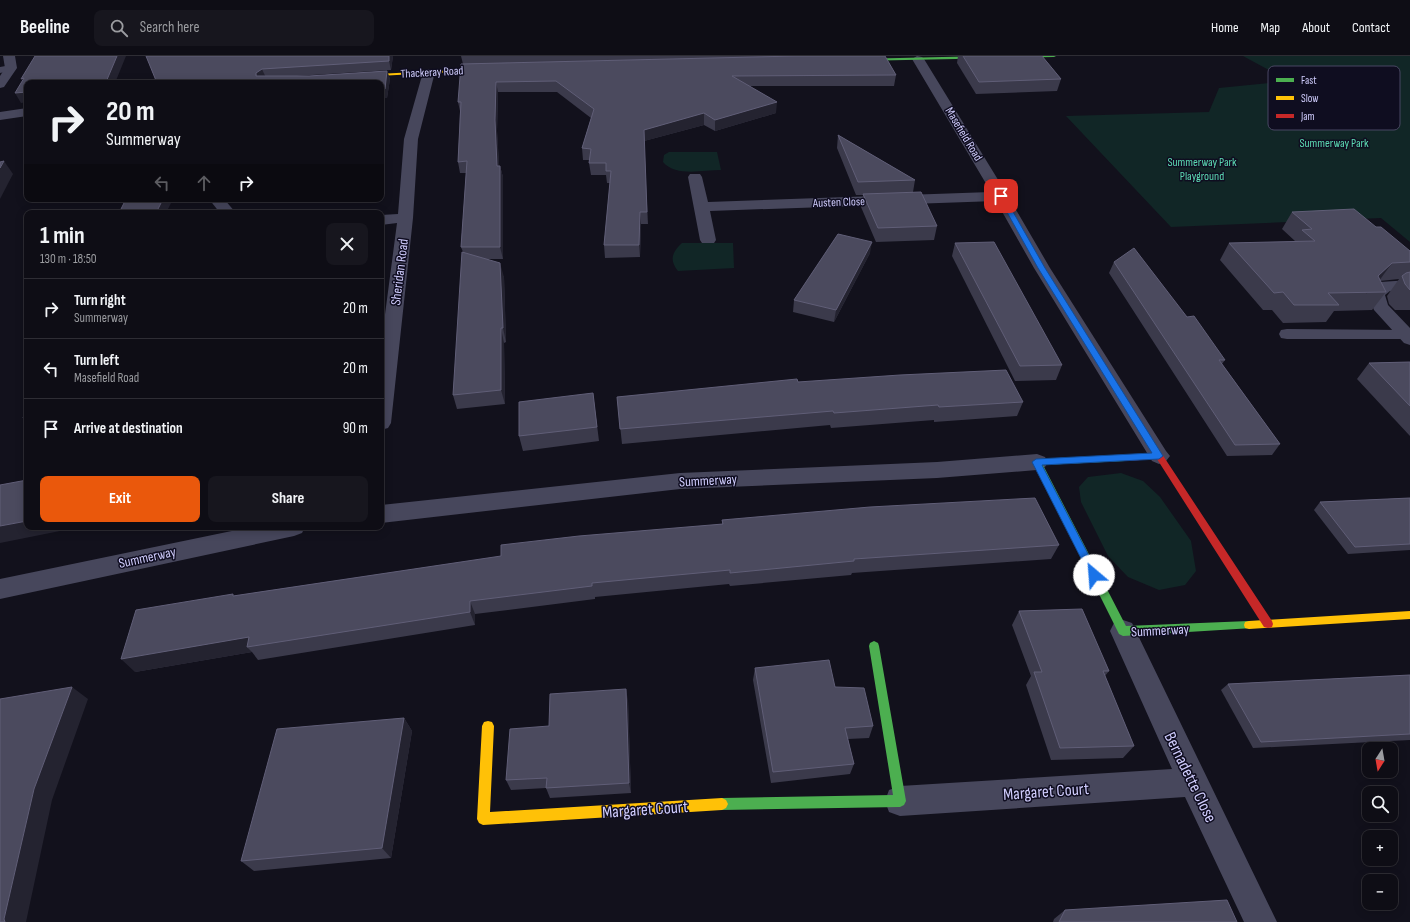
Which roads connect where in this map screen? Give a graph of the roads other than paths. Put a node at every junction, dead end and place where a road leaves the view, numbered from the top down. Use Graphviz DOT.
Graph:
graph roads {
  1 [pos="9,56"];
  2 [pos="1054,56"];
  3 [pos="918,59"];
  4 [pos="846,60"];
  5 [pos="498,68"];
  6 [pos="6,69"];
  7 [pos="430,72"];
  8 [pos="349,76"];
  9 [pos="0,84"];
  10 [pos="24,112"];
  11 [pos="0,116"];
  12 [pos="695,177"];
  13 [pos="1001,196"];
  14 [pos="219,202"];
  15 [pos="702,207"];
  16 [pos="225,210"];
  17 [pos="405,218"];
  18 [pos="384,220"];
  19 [pos="708,240"];
  20 [pos="1410,285"];
  21 [pos="1287,334"];
  22 [pos="1408,337"];
  23 [pos="384,396"];
  24 [pos="1159,456"];
  25 [pos="1036,462"];
  26 [pos="384,514"];
  27 [pos="280,530"];
  28 [pos="0,589"];
  29 [pos="1410,615"];
  30 [pos="1268,624"];
  31 [pos="1123,631"];
  32 [pos="874,646"];
  33 [pos="488,726"];
  34 [pos="1193,782"];
  35 [pos="900,801"];
  36 [pos="1261,922"];
  1 -- 6 [label="street"];
  2 -- 3 [label="street"];
  3 -- 4 [label="street"];
  3 -- 13 [label="street, Masefield Road"];
  5 -- 7 [label="street, Thackeray Road"];
  6 -- 9 [label="street"];
  7 -- 8 [label="street, Thackeray Road"];
  7 -- 17 [label="street, Sheridan Road"];
  10 -- 11 [label="street"];
  12 -- 15 [label="street"];
  13 -- 15 [label="street, Austen Close"];
  13 -- 24 [label="street, Masefield Road"];
  14 -- 16 [label="street"];
  15 -- 19 [label="street"];
  17 -- 18 [label="street, Sheridan Road"];
  17 -- 23 [label="street, Sheridan Road"];
  20 -- 22 [label="street"];
  21 -- 22 [label="lane"];
  24 -- 25 [label="street, Summerway"];
  24 -- 30 [label="street"];
  25 -- 26 [label="street, Summerway"];
  25 -- 31 [label="street, Summerway"];
  27 -- 28 [label="street, Summerway"];
  29 -- 30 [label="street, Summerway"];
  30 -- 31 [label="street, Summerway"];
  31 -- 34 [label="street, Bernadette Close"];
  32 -- 35 [label="street"];
  33 -- 35 [label="street, Margaret Court"];
  34 -- 35 [label="street, Margaret Court"];
  34 -- 36 [label="street, Bernadette Close"];
}
